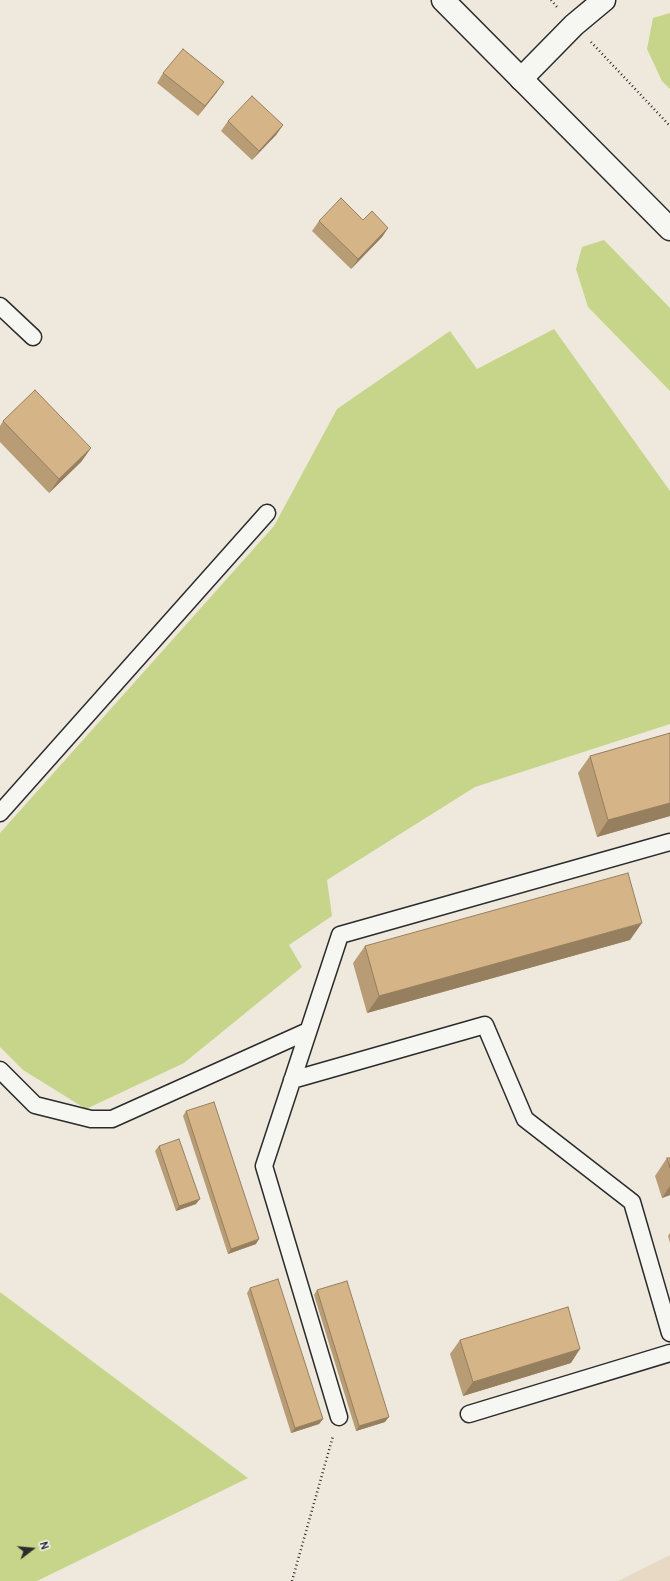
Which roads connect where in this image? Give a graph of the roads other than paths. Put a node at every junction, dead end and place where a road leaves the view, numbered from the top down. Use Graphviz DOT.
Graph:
graph roads {
  1 [pos="443,0"];
  2 [pos="604,0"];
  3 [pos="521,79"];
  4 [pos="670,230"];
  5 [pos="0,306"];
  6 [pos="33,337"];
  7 [pos="267,513"];
  8 [pos="0,813"];
  9 [pos="670,842"];
  10 [pos="308,1031"];
  11 [pos="0,1070"];
  12 [pos="292,1080"];
  13 [pos="670,1333"];
  14 [pos="670,1353"];
  15 [pos="469,1414"];
  16 [pos="339,1417"];
  1 -- 3 [label="main road"];
  2 -- 3 [label="main road"];
  3 -- 4 [label="main road"];
  5 -- 6 [label="lane"];
  7 -- 8 [label="lane"];
  9 -- 10 [label="lane"];
  10 -- 11 [label="lane"];
  10 -- 12 [label="lane"];
  12 -- 13 [label="lane"];
  12 -- 16 [label="lane"];
  14 -- 15 [label="lane"];
}
